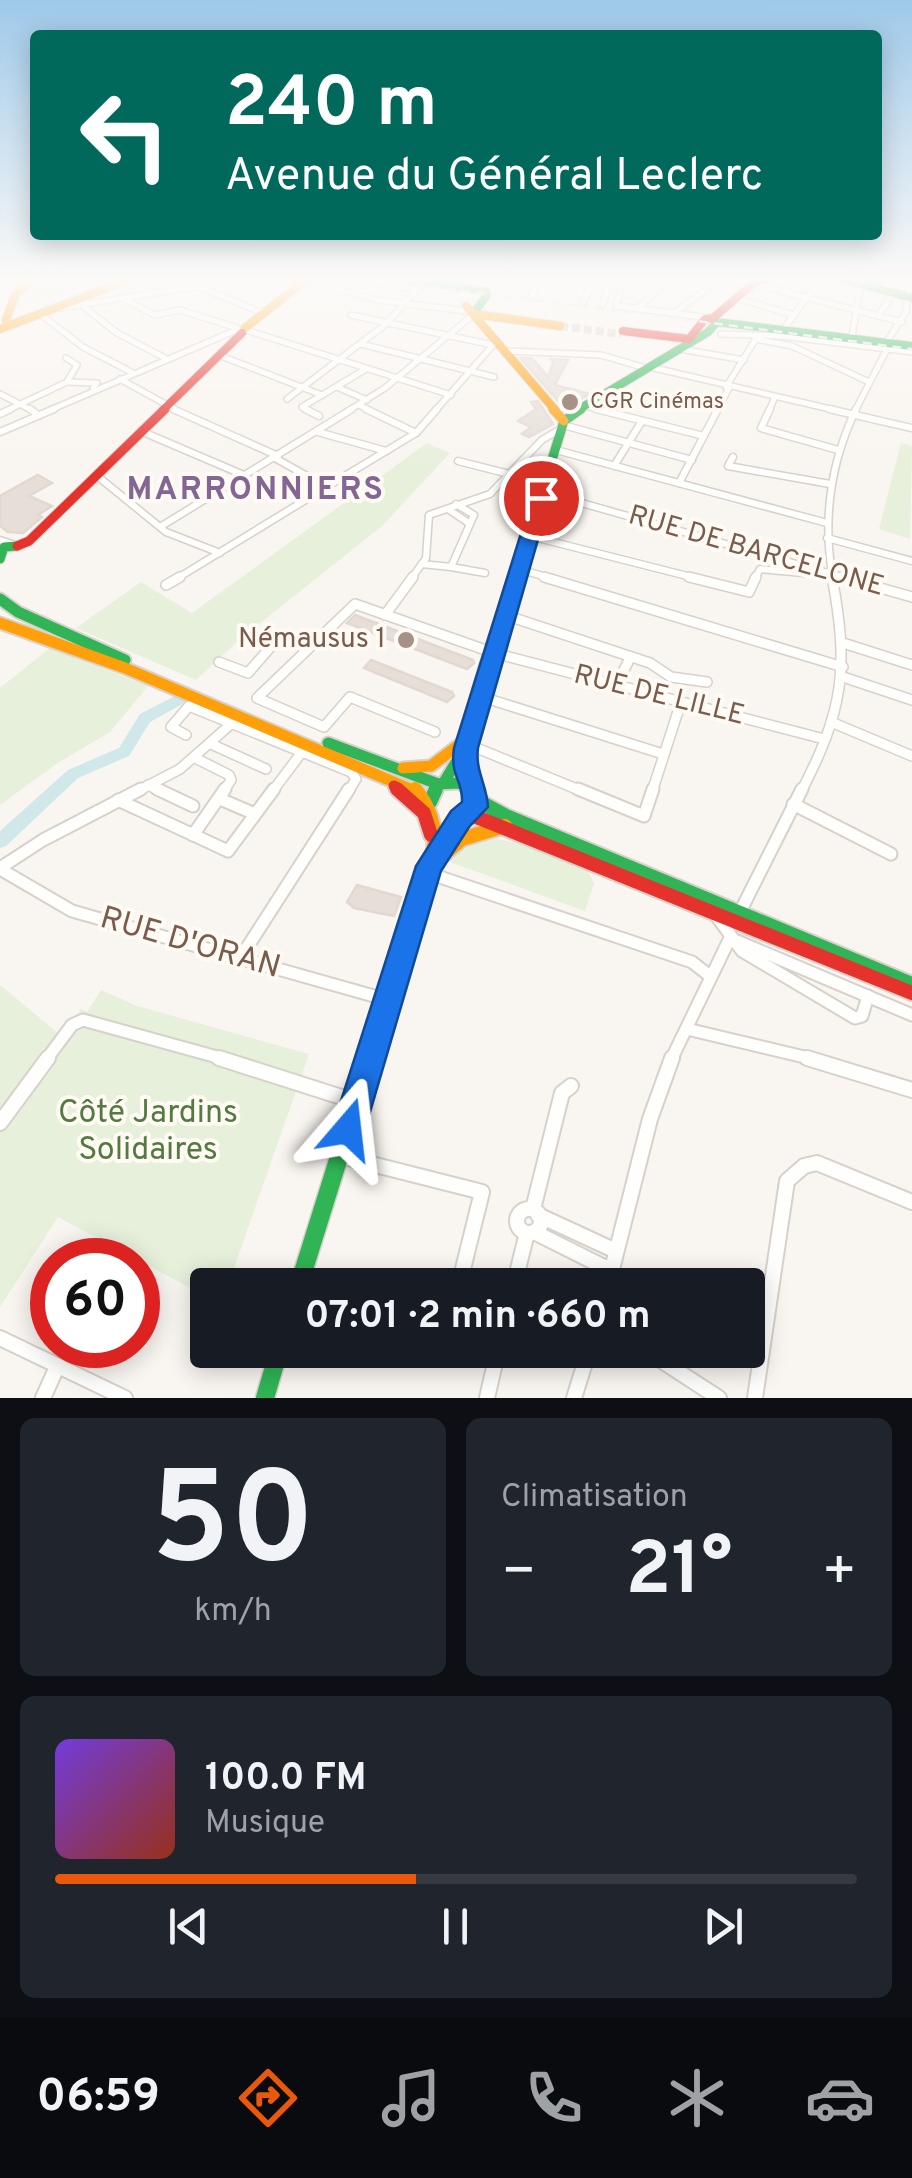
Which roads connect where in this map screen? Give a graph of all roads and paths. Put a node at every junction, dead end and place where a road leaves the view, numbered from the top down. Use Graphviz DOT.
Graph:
graph roads {
  1 [pos="77,342"];
  2 [pos="135,342"];
  3 [pos="210,342"];
  4 [pos="232,342"];
  5 [pos="281,342"];
  6 [pos="443,342"];
  7 [pos="475,342"];
  8 [pos="496,342"];
  9 [pos="690,342"];
  10 [pos="716,342"];
  11 [pos="753,342"];
  12 [pos="777,342"];
  13 [pos="850,342"];
  14 [pos="871,342"];
  15 [pos="360,344"];
  16 [pos="887,344"];
  17 [pos="499,346"];
  18 [pos="912,347"];
  19 [pos="222,356"];
  20 [pos="66,358"];
  21 [pos="167,359"];
  22 [pos="339,360"];
  23 [pos="424,360"];
  24 [pos="744,360"];
  25 [pos="366,368"];
  26 [pos="649,368"];
  27 [pos="843,368"];
  28 [pos="472,372"];
  29 [pos="133,373"];
  30 [pos="494,377"];
  31 [pos="398,378"];
  32 [pos="120,379"];
  33 [pos="67,382"];
  34 [pos="869,382"];
  35 [pos="336,387"];
  36 [pos="304,388"];
  37 [pos="728,388"];
  38 [pos="0,394"];
  39 [pos="451,395"];
  40 [pos="322,396"];
  41 [pos="287,399"];
  42 [pos="774,399"];
  43 [pos="22,402"];
  44 [pos="60,402"];
  45 [pos="363,403"];
  46 [pos="167,406"];
  47 [pos="586,406"];
  48 [pos="0,414"];
  49 [pos="38,416"];
  50 [pos="319,416"];
  51 [pos="850,417"];
  52 [pos="642,421"];
  53 [pos="563,425"];
  54 [pos="912,428"];
  55 [pos="0,432"];
  56 [pos="142,432"];
  57 [pos="318,432"];
  58 [pos="416,433"];
  59 [pos="704,436"];
  60 [pos="629,443"];
  61 [pos="386,450"];
  62 [pos="556,450"];
  63 [pos="838,450"];
  64 [pos="277,457"];
  65 [pos="733,457"];
  66 [pos="692,460"];
  67 [pos="458,461"];
  68 [pos="614,466"];
  69 [pos="509,474"];
  70 [pos="96,475"];
  71 [pos="246,476"];
  72 [pos="333,483"];
  73 [pos="679,483"];
  74 [pos="830,484"];
  75 [pos="491,492"];
  76 [pos="543,492"];
  77 [pos="452,507"];
  78 [pos="472,519"];
  79 [pos="827,523"];
  80 [pos="160,527"];
  81 [pos="530,536"];
  82 [pos="827,538"];
  83 [pos="5,550"];
  84 [pos="220,553"];
  85 [pos="912,561"];
  86 [pos="451,566"];
  87 [pos="419,568"];
  88 [pos="520,569"];
  89 [pos="485,573"];
  90 [pos="830,574"];
  91 [pos="166,585"];
  92 [pos="408,585"];
  93 [pos="912,596"];
  94 [pos="0,598"];
  95 [pos="386,615"];
  96 [pos="505,615"];
  97 [pos="0,623"];
  98 [pos="842,643"];
  99 [pos="310,646"];
  100 [pos="494,653"];
  101 [pos="630,658"];
  102 [pos="219,662"];
  103 [pos="912,665"];
  104 [pos="843,672"];
  105 [pos="707,682"];
  106 [pos="616,686"];
  107 [pos="480,696"];
  108 [pos="200,698"];
  109 [pos="257,698"];
  110 [pos="912,700"];
  111 [pos="681,702"];
  112 [pos="831,722"];
  113 [pos="231,724"];
  114 [pos="435,732"];
  115 [pos="186,734"];
  116 [pos="824,739"];
  117 [pos="467,743"];
  118 [pos="211,744"];
  119 [pos="302,752"];
  120 [pos="663,754"];
  121 [pos="912,756"];
  122 [pos="362,757"];
  123 [pos="195,758"];
  124 [pos="266,768"];
  125 [pos="441,783"];
  126 [pos="468,784"];
  127 [pos="148,786"];
  128 [pos="220,798"];
  129 [pos="476,798"];
  130 [pos="118,800"];
  131 [pos="430,802"];
  132 [pos="793,804"];
  133 [pos="193,806"];
  134 [pos="255,814"];
  135 [pos="436,814"];
  136 [pos="465,817"];
  137 [pos="506,826"];
  138 [pos="193,835"];
  139 [pos="891,854"];
  140 [pos="0,868"];
  141 [pos="428,870"];
  142 [pos="715,912"];
  143 [pos="740,912"];
  144 [pos="607,936"];
  145 [pos="730,938"];
  146 [pos="240,958"];
  147 [pos="710,976"];
  148 [pos="912,984"];
  149 [pos="912,993"];
  150 [pos="868,996"];
  151 [pos="388,1000"];
  152 [pos="912,1016"];
  153 [pos="688,1029"];
  154 [pos="570,1086"];
  155 [pos="912,1090"];
  156 [pos="357,1102"];
  157 [pos="0,1123"];
  158 [pos="340,1156"];
  159 [pos="912,1202"];
  160 [pos="535,1212"];
  161 [pos="531,1233"];
  162 [pos="616,1251"];
  163 [pos="305,1268"];
  164 [pos="463,1268"];
  165 [pos="520,1268"];
  166 [pos="592,1268"];
  167 [pos="612,1268"];
  168 [pos="0,1338"];
  169 [pos="30,1353"];
  170 [pos="56,1368"];
  171 [pos="61,1368"];
  172 [pos="274,1368"];
  173 [pos="494,1368"];
  174 [pos="583,1368"];
  175 [pos="673,1368"];
  176 [pos="43,1398"];
  177 [pos="125,1398"];
  178 [pos="264,1398"];
  179 [pos="487,1398"];
  180 [pos="574,1398"];
  181 [pos="719,1398"];
  182 [pos="755,1398"];
  1 -- 29 [label="street"];
  2 -- 21 [label="street"];
  3 -- 21 [label="street"];
  4 -- 19 [label="main road"];
  5 -- 22 [label="street"];
  6 -- 23 [label="street"];
  7 -- 17 [label="street"];
  8 -- 17 [label="main road"];
  9 -- 26 [label="main road"];
  10 -- 24 [label="street"];
  11 -- 24 [label="street"];
  12 -- 27 [label="street"];
  13 -- 27 [label="street"];
  14 -- 16 [label="main road"];
  15 -- 22 [label="street"];
  15 -- 23 [label="street"];
  16 -- 18 [label="main road"];
  16 -- 34 [label="street"];
  17 -- 26 [label="street"];
  17 -- 28 [label="street"];
  17 -- 53 [label="main road"];
  19 -- 36 [label="street"];
  19 -- 46 [label="main road"];
  20 -- 33 [label="street"];
  21 -- 29 [label="street"];
  22 -- 25 [label="street"];
  22 -- 36 [label="street"];
  23 -- 28 [label="street"];
  23 -- 31 [label="street"];
  24 -- 37 [label="street"];
  25 -- 31 [label="street"];
  25 -- 35 [label="street"];
  26 -- 37 [label="street"];
  26 -- 47 [label="main road"];
  27 -- 34 [label="street"];
  28 -- 30 [label="street"];
  28 -- 39 [label="street"];
  29 -- 32 [label="street"];
  31 -- 39 [label="street"];
  31 -- 45 [label="street"];
  32 -- 46 [label="street"];
  32 -- 49 [label="street"];
  33 -- 43 [label="street"];
  33 -- 44 [label="street"];
  34 -- 51 [label="street"];
  35 -- 40 [label="street"];
  35 -- 45 [label="street"];
  36 -- 40 [label="street"];
  36 -- 41 [label="street"];
  37 -- 42 [label="street"];
  37 -- 59 [label="street"];
  38 -- 43 [label="street"];
  39 -- 58 [label="street"];
  40 -- 50 [label="street"];
  42 -- 51 [label="street"];
  42 -- 63 [label="street"];
  43 -- 48 [label="street"];
  43 -- 49 [label="street"];
  45 -- 57 [label="street"];
  45 -- 58 [label="street"];
  46 -- 56 [label="main road"];
  46 -- 64 [label="street"];
  47 -- 52 [label="street"];
  47 -- 53 [label="main road"];
  49 -- 55 [label="street"];
  51 -- 54 [label="street"];
  51 -- 63 [label="street"];
  52 -- 59 [label="street"];
  52 -- 60 [label="street"];
  53 -- 60 [label="street"];
  53 -- 62 [label="main road"];
  53 -- 69 [label="street"];
  56 -- 70 [label="main road"];
  56 -- 71 [label="street"];
  57 -- 61 [label="street"];
  57 -- 64 [label="street"];
  58 -- 61 [label="street"];
  59 -- 66 [label="street"];
  60 -- 66 [label="street"];
  60 -- 68 [label="street"];
  61 -- 72 [label="street"];
  62 -- 68 [label="street"];
  62 -- 76 [label="main road"];
  63 -- 74 [label="street"];
  64 -- 71 [label="street"];
  64 -- 72 [label="street"];
  65 -- 74 [label="street"];
  66 -- 73 [label="street"];
  67 -- 69 [label="street"];
  68 -- 73 [label="street"];
  69 -- 75 [label="street"];
  70 -- 80 [label="street"];
  70 -- 83 [label="main road"];
  71 -- 80 [label="street"];
  72 -- 84 [label="street"];
  73 -- 79 [label="street"];
  74 -- 79 [label="street"];
  75 -- 77 [label="street"];
  75 -- 78 [label="street"];
  76 -- 81 [label="main road"];
  76 -- 90 [label="street, RUE DE BARCELONE"];
  77 -- 78 [label="street"];
  77 -- 87 [label="street"];
  78 -- 86 [label="street"];
  79 -- 82 [label="street"];
  80 -- 84 [label="street"];
  81 -- 88 [label="main road"];
  81 -- 90 [label="street"];
  82 -- 85 [label="street"];
  82 -- 90 [label="street"];
  84 -- 91 [label="street"];
  86 -- 87 [label="street"];
  86 -- 89 [label="street"];
  87 -- 92 [label="street"];
  88 -- 96 [label="main road"];
  88 -- 104 [label="street"];
  90 -- 93 [label="street, RUE DE BARCELONE"];
  90 -- 98 [label="street"];
  92 -- 95 [label="street"];
  94 -- 122 [label="main road"];
  95 -- 99 [label="street"];
  95 -- 100 [label="street, RUE DE LILLE"];
  96 -- 100 [label="main road"];
  96 -- 101 [label="street"];
  97 -- 108 [label="main road"];
  98 -- 103 [label="street"];
  98 -- 104 [label="street"];
  99 -- 102 [label="street"];
  99 -- 109 [label="street"];
  100 -- 106 [label="street, RUE DE LILLE"];
  100 -- 107 [label="main road"];
  101 -- 105 [label="street"];
  101 -- 106 [label="street"];
  104 -- 110 [label="street"];
  104 -- 112 [label="street"];
  106 -- 111 [label="street, RUE DE LILLE"];
  107 -- 117 [label="main road"];
  107 -- 120 [label="street"];
  108 -- 131 [label="main road"];
  108 -- 141 [label="main road"];
  109 -- 114 [label="street"];
  111 -- 116 [label="street, RUE DE LILLE"];
  111 -- 120 [label="street"];
  112 -- 116 [label="street"];
  112 -- 121 [label="street"];
  113 -- 115 [label="street"];
  113 -- 118 [label="street"];
  113 -- 119 [label="street"];
  116 -- 132 [label="street"];
  117 -- 120 [label="street"];
  117 -- 122 [label="main road"];
  117 -- 125 [label="main road"];
  117 -- 126 [label="main road"];
  118 -- 123 [label="street"];
  118 -- 124 [label="street"];
  119 -- 134 [label="street"];
  119 -- 146 [label="street"];
  122 -- 125 [label="main road"];
  123 -- 127 [label="street"];
  123 -- 128 [label="street"];
  125 -- 126 [label="main road"];
  125 -- 131 [label="main road"];
  126 -- 129 [label="main road"];
  127 -- 130 [label="street"];
  127 -- 133 [label="street"];
  128 -- 134 [label="street"];
  128 -- 138 [label="street"];
  129 -- 136 [label="main road"];
  129 -- 143 [label="main road"];
  130 -- 138 [label="street"];
  130 -- 140 [label="street"];
  131 -- 135 [label="main road"];
  132 -- 139 [label="street"];
  132 -- 143 [label="street"];
  134 -- 138 [label="street"];
  135 -- 136 [label="main road"];
  135 -- 141 [label="main road"];
  136 -- 137 [label="main road"];
  136 -- 141 [label="main road"];
  137 -- 141 [label="main road"];
  137 -- 142 [label="main road"];
  140 -- 146 [label="street, RUE D'ORAN"];
  141 -- 144 [label="street"];
  141 -- 151 [label="main road"];
  142 -- 145 [label="street"];
  142 -- 149 [label="main road"];
  143 -- 148 [label="main road"];
  144 -- 147 [label="street"];
  145 -- 147 [label="street"];
  145 -- 150 [label="street"];
  145 -- 150 [label="street"];
  146 -- 151 [label="street, RUE D'ORAN"];
  147 -- 153 [label="street"];
  150 -- 152 [label="street"];
  151 -- 156 [label="main road"];
  153 -- 155 [label="street"];
  153 -- 162 [label="street"];
  154 -- 160 [label="street"];
  156 -- 157 [label="street"];
  156 -- 158 [label="main road"];
  158 -- 163 [label="main road"];
  158 -- 164 [label="street"];
  159 -- 182 [label="street"];
  160 -- 161 [label="street"];
  160 -- 162 [label="street"];
  161 -- 165 [label="street"];
  161 -- 166 [label="street"];
  162 -- 167 [label="street"];
  168 -- 169 [label="street"];
  170 -- 176 [label="street"];
  171 -- 177 [label="street"];
  172 -- 178 [label="main road"];
  173 -- 179 [label="street"];
  174 -- 180 [label="street"];
  175 -- 181 [label="street"];
}
